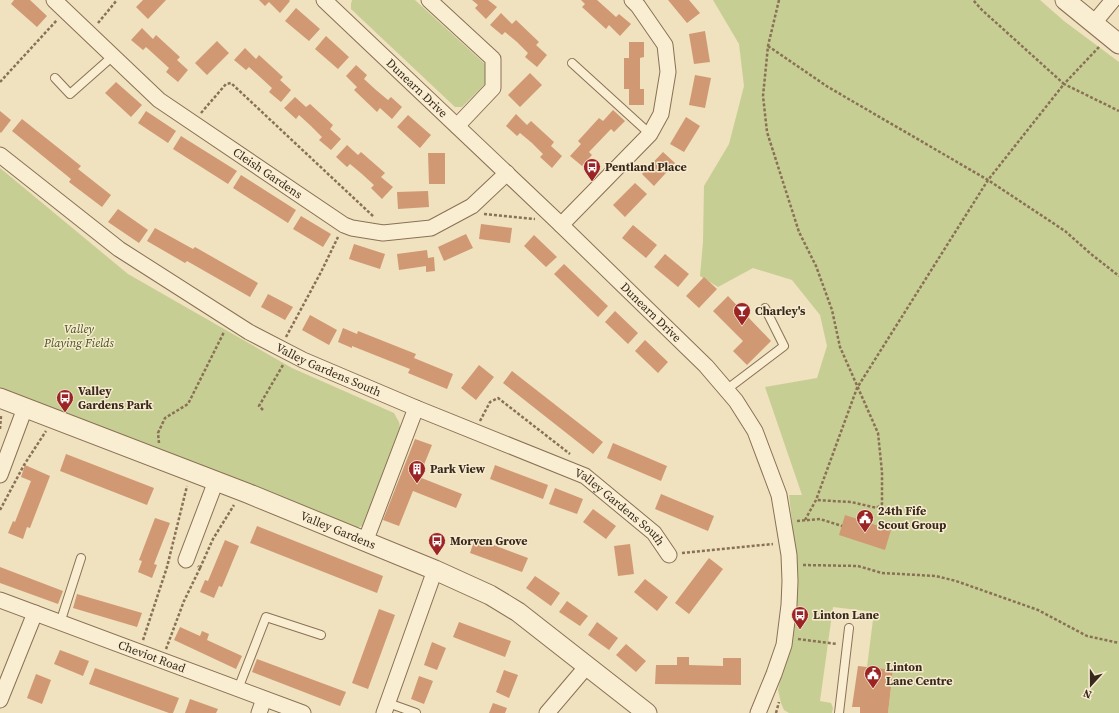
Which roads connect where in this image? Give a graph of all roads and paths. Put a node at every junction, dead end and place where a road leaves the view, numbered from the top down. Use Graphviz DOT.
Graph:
graph roads {
  1 [pos="54,0"];
  2 [pos="118,0"];
  3 [pos="429,0"];
  4 [pos="632,0"];
  5 [pos="779,0"];
  6 [pos="973,0"];
  7 [pos="1065,0"];
  8 [pos="1113,0"];
  9 [pos="334,3"];
  10 [pos="65,11"];
  11 [pos="1093,24"];
  12 [pos="88,34"];
  13 [pos="1114,40"];
  14 [pos="768,46"];
  15 [pos="112,56"];
  16 [pos="572,64"];
  17 [pos="55,78"];
  18 [pos="0,82"];
  19 [pos="1064,84"];
  20 [pos="1119,111"];
  21 [pos="193,124"];
  22 [pos="457,126"];
  23 [pos="650,134"];
  24 [pos="0,155"];
  25 [pos="507,173"];
  26 [pos="988,180"];
  27 [pos="462,212"];
  28 [pos="559,223"];
  29 [pos="390,232"];
  30 [pos="334,244"];
  31 [pos="1119,276"];
  32 [pos="765,308"];
  33 [pos="230,320"];
  34 [pos="285,351"];
  35 [pos="857,388"];
  36 [pos="726,390"];
  37 [pos="0,398"];
  38 [pos="24,408"];
  39 [pos="416,408"];
  40 [pos="263,410"];
  41 [pos="54,419"];
  42 [pos="474,432"];
  43 [pos="143,453"];
  44 [pos="191,472"];
  45 [pos="0,475"];
  46 [pos="585,476"];
  47 [pos="216,481"];
  48 [pos="247,493"];
  49 [pos="816,500"];
  50 [pos="0,510"];
  51 [pos="806,520"];
  52 [pos="785,523"];
  53 [pos="842,526"];
  54 [pos="365,542"];
  55 [pos="787,542"];
  56 [pos="669,555"];
  57 [pos="81,558"];
  58 [pos="186,560"];
  59 [pos="200,568"];
  60 [pos="789,568"];
  61 [pos="435,570"];
  62 [pos="0,600"];
  63 [pos="34,613"];
  64 [pos="60,623"];
  65 [pos="849,628"];
  66 [pos="321,635"];
  67 [pos="785,637"];
  68 [pos="1119,643"];
  69 [pos="847,646"];
  70 [pos="138,652"];
  71 [pos="161,660"];
  72 [pos="587,666"];
  73 [pos="238,689"];
  74 [pos="264,699"];
  75 [pos="0,700"];
  76 [pos="386,708"];
  77 [pos="763,712"];
  78 [pos="258,713"];
  79 [pos="302,713"];
  80 [pos="416,713"];
  81 [pos="547,713"];
  82 [pos="647,713"];
  83 [pos="839,713"];
  1 -- 10 [label="street, Cleish Gardens"];
  2 -- 12 [label="path"];
  3 -- 22 [label="street"];
  4 -- 23 [label="street"];
  5 -- 14 [label="path"];
  6 -- 19 [label="path"];
  7 -- 11 [label="street"];
  8 -- 11 [label="street"];
  9 -- 22 [label="street, Dunearn Drive"];
  10 -- 12 [label="street, Cleish Gardens"];
  10 -- 18 [label="path"];
  11 -- 13 [label="street"];
  12 -- 15 [label="street, Cleish Gardens"];
  13 -- 19 [label="path"];
  14 -- 26 [label="path"];
  14 -- 35 [label="path"];
  15 -- 17 [label="lane"];
  15 -- 21 [label="street, Cleish Gardens"];
  16 -- 23 [label="lane"];
  19 -- 20 [label="path"];
  19 -- 26 [label="path"];
  21 -- 29 [label="street, Cleish Gardens"];
  21 -- 29 [label="path"];
  22 -- 25 [label="street, Dunearn Drive"];
  23 -- 28 [label="street"];
  24 -- 33 [label="street, Valley Gardens South"];
  25 -- 27 [label="street, Cleish Gardens"];
  25 -- 28 [label="street, Dunearn Drive"];
  26 -- 31 [label="path"];
  26 -- 35 [label="path"];
  27 -- 28 [label="path"];
  27 -- 29 [label="street, Cleish Gardens"];
  28 -- 36 [label="street, Dunearn Drive"];
  30 -- 34 [label="path"];
  32 -- 36 [label="lane"];
  33 -- 34 [label="street, Valley Gardens South"];
  33 -- 43 [label="path"];
  34 -- 39 [label="street, Valley Gardens South"];
  34 -- 40 [label="path"];
  35 -- 49 [label="path"];
  35 -- 49 [label="path"];
  36 -- 52 [label="street, Dunearn Drive"];
  37 -- 38 [label="street, Valley Gardens"];
  38 -- 41 [label="street, Valley Gardens"];
  38 -- 45 [label="street"];
  39 -- 42 [label="street, Valley Gardens South"];
  39 -- 54 [label="street"];
  41 -- 43 [label="street, Valley Gardens"];
  41 -- 50 [label="path"];
  42 -- 46 [label="street, Valley Gardens South"];
  42 -- 46 [label="path"];
  43 -- 44 [label="street, Valley Gardens"];
  44 -- 47 [label="street, Valley Gardens"];
  44 -- 70 [label="path"];
  46 -- 56 [label="street, Valley Gardens South"];
  47 -- 48 [label="street, Valley Gardens"];
  47 -- 58 [label="street"];
  48 -- 54 [label="street, Valley Gardens"];
  48 -- 59 [label="path"];
  49 -- 51 [label="path"];
  51 -- 52 [label="path"];
  51 -- 53 [label="path"];
  52 -- 55 [label="street, Dunearn Drive"];
  54 -- 61 [label="street, Valley Gardens"];
  55 -- 56 [label="path"];
  55 -- 60 [label="street, Dunearn Drive"];
  57 -- 64 [label="lane"];
  58 -- 59 [label="path"];
  59 -- 71 [label="path"];
  60 -- 67 [label="street, Dunearn Drive"];
  60 -- 68 [label="path"];
  61 -- 72 [label="street, Valley Gardens"];
  61 -- 76 [label="street"];
  62 -- 63 [label="street, Cheviot Road"];
  63 -- 64 [label="street, Cheviot Road"];
  63 -- 75 [label="street"];
  64 -- 70 [label="street, Cheviot Road"];
  65 -- 69 [label="lane"];
  66 -- 73 [label="lane"];
  67 -- 69 [label="path"];
  67 -- 77 [label="street, Dunearn Drive"];
  69 -- 83 [label="lane"];
  70 -- 71 [label="street, Cheviot Road"];
  71 -- 73 [label="street, Cheviot Road"];
  72 -- 81 [label="street"];
  72 -- 82 [label="street, Valley Gardens"];
  73 -- 74 [label="street, Cheviot Road"];
  74 -- 78 [label="street"];
  74 -- 79 [label="street, Cheviot Road"];
  76 -- 80 [label="lane"];
}
